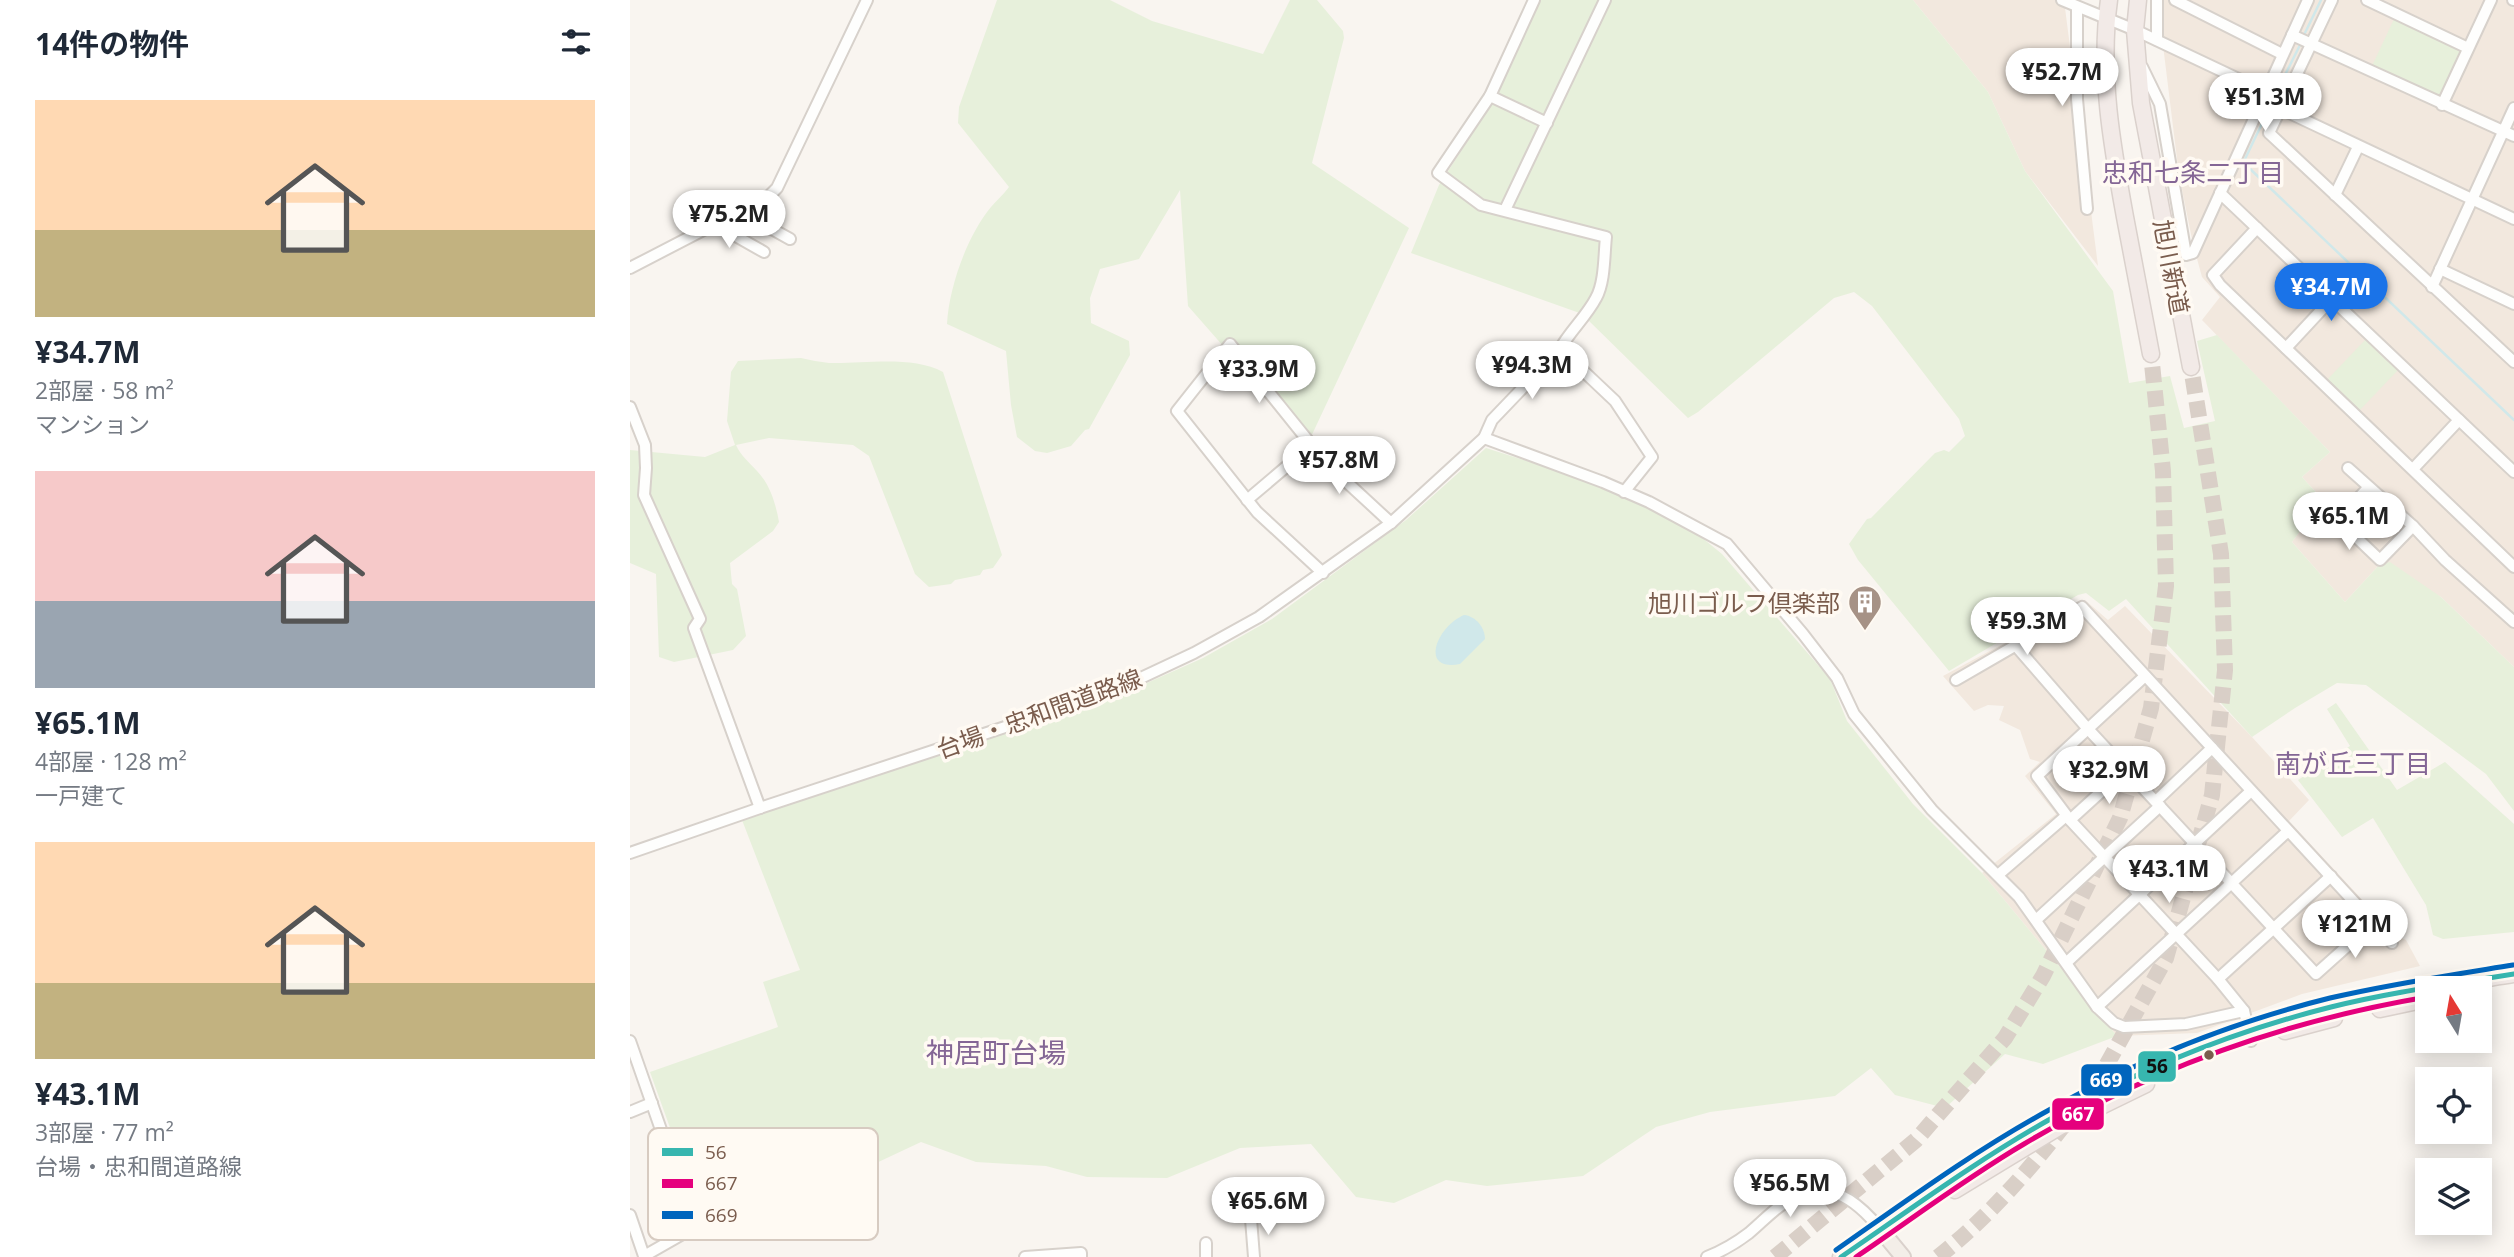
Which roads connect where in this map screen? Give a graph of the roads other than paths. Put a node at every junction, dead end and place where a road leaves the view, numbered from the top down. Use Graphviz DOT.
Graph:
graph roads {
  1 [pos="867,0"];
  2 [pos="1535,0"];
  3 [pos="1605,0"];
  4 [pos="2062,0"];
  5 [pos="2109,0"];
  6 [pos="2138,0"];
  7 [pos="2157,0"];
  8 [pos="2175,0"];
  9 [pos="2308,0"];
  10 [pos="2332,0"];
  11 [pos="2367,0"];
  12 [pos="2491,0"];
  13 [pos="2077,7"];
  14 [pos="2106,19"];
  15 [pos="2135,30"];
  16 [pos="2301,39"];
  17 [pos="2157,40"];
  18 [pos="2468,48"];
  19 [pos="2282,54"];
  20 [pos="2137,59"];
  21 [pos="2266,92"];
  22 [pos="1490,96"];
  23 [pos="2442,105"];
  24 [pos="2514,108"];
  25 [pos="2281,109"];
  26 [pos="1547,123"];
  27 [pos="2503,131"];
  28 [pos="2514,136"];
  29 [pos="2358,146"];
  30 [pos="2220,193"];
  31 [pos="2335,195"];
  32 [pos="2472,199"];
  33 [pos="747,208"];
  34 [pos="2087,209"];
  35 [pos="1505,210"];
  36 [pos="2514,219"];
  37 [pos="720,221"];
  38 [pos="2257,228"];
  39 [pos="790,239"];
  40 [pos="764,252"];
  41 [pos="630,268"];
  42 [pos="2440,269"];
  43 [pos="2351,277"];
  44 [pos="2432,287"];
  45 [pos="2331,299"];
  46 [pos="2514,304"];
  47 [pos="2286,348"];
  48 [pos="1560,349"];
  49 [pos="2151,354"];
  50 [pos="2514,362"];
  51 [pos="2191,366"];
  52 [pos="630,407"];
  53 [pos="2459,420"];
  54 [pos="1484,438"];
  55 [pos="1312,445"];
  56 [pos="2348,468"];
  57 [pos="2413,469"];
  58 [pos="2514,472"];
  59 [pos="2368,488"];
  60 [pos="1624,492"];
  61 [pos="1247,500"];
  62 [pos="1391,523"];
  63 [pos="2413,526"];
  64 [pos="2514,567"];
  65 [pos="1323,573"];
  66 [pos="2514,622"];
  67 [pos="2015,645"];
  68 [pos="2145,676"];
  69 [pos="1956,680"];
  70 [pos="2088,729"];
  71 [pos="2212,748"];
  72 [pos="2126,769"];
  73 [pos="2251,792"];
  74 [pos="2158,803"];
  75 [pos="760,808"];
  76 [pos="2068,818"];
  77 [pos="2288,831"];
  78 [pos="2195,843"];
  79 [pos="630,853"];
  80 [pos="2105,857"];
  81 [pos="1998,875"];
  82 [pos="2331,876"];
  83 [pos="2231,883"];
  84 [pos="2140,896"];
  85 [pos="2036,920"];
  86 [pos="2373,923"];
  87 [pos="2274,928"];
  88 [pos="2175,934"];
  89 [pos="2392,943"];
  90 [pos="2067,962"];
  91 [pos="2514,974"];
  92 [pos="2218,979"];
  93 [pos="2514,984"];
  94 [pos="2492,988"];
  95 [pos="2415,1001"];
  96 [pos="2097,1007"];
  97 [pos="2244,1011"];
  98 [pos="2249,1036"];
  99 [pos="630,1041"];
  100 [pos="652,1103"];
  101 [pos="630,1112"];
  102 [pos="661,1128"];
  103 [pos="630,1216"];
  104 [pos="1251,1219"];
  105 [pos="1883,1233"];
  106 [pos="672,1240"];
  107 [pos="1206,1243"];
  108 [pos="1025,1257"];
  109 [pos="1081,1257"];
  110 [pos="1206,1257"];
  111 [pos="1254,1257"];
  112 [pos="1707,1257"];
  113 [pos="1841,1257"];
  114 [pos="1858,1257"];
  115 [pos="1902,1257"];
  1 -- 33 [label="street"];
  2 -- 22 [label="street"];
  3 -- 26 [label="street"];
  4 -- 13 [label="street"];
  5 -- 14 [label="highway, 旭川新道"];
  6 -- 15 [label="highway, 旭川新道"];
  7 -- 17 [label="street"];
  8 -- 19 [label="street"];
  9 -- 16 [label="street"];
  10 -- 16 [label="street"];
  11 -- 18 [label="street"];
  12 -- 18 [label="street"];
  13 -- 14 [label="street"];
  13 -- 34 [label="street"];
  14 -- 15 [label="street"];
  14 -- 49 [label="highway, 旭川新道"];
  15 -- 17 [label="street"];
  15 -- 20 [label="highway, 旭川新道"];
  16 -- 19 [label="street"];
  16 -- 23 [label="street"];
  16 -- 25 [label="street"];
  17 -- 21 [label="street"];
  18 -- 23 [label="street"];
  19 -- 21 [label="street"];
  20 -- 30 [label="street"];
  20 -- 51 [label="highway, 旭川新道"];
  21 -- 25 [label="street"];
  21 -- 30 [label="street"];
  22 -- 26 [label="street"];
  22 -- 35 [label="street"];
  23 -- 27 [label="street"];
  24 -- 27 [label="street"];
  25 -- 29 [label="street"];
  25 -- 31 [label="street"];
  26 -- 35 [label="street"];
  27 -- 28 [label="street"];
  27 -- 32 [label="street"];
  29 -- 31 [label="street"];
  29 -- 32 [label="street"];
  30 -- 38 [label="street"];
  31 -- 44 [label="street"];
  32 -- 36 [label="street"];
  32 -- 42 [label="street"];
  33 -- 37 [label="street"];
  33 -- 39 [label="street"];
  35 -- 48 [label="street, 台場・忠和間道路線"];
  37 -- 40 [label="street"];
  37 -- 41 [label="street"];
  38 -- 45 [label="street"];
  38 -- 47 [label="street"];
  42 -- 44 [label="street"];
  42 -- 46 [label="street"];
  43 -- 45 [label="street"];
  44 -- 50 [label="street"];
  45 -- 47 [label="street"];
  45 -- 53 [label="street"];
  47 -- 57 [label="street"];
  48 -- 54 [label="street, 台場・忠和間道路線"];
  48 -- 60 [label="street"];
  52 -- 75 [label="street"];
  53 -- 57 [label="street"];
  53 -- 58 [label="street"];
  54 -- 60 [label="street"];
  54 -- 62 [label="street, 台場・忠和間道路線"];
  55 -- 61 [label="street"];
  55 -- 61 [label="street"];
  55 -- 62 [label="street"];
  56 -- 59 [label="street"];
  57 -- 64 [label="street"];
  59 -- 63 [label="street"];
  59 -- 63 [label="street"];
  60 -- 81 [label="street"];
  61 -- 65 [label="street"];
  62 -- 65 [label="street, 台場・忠和間道路線"];
  63 -- 66 [label="street"];
  65 -- 75 [label="street, 台場・忠和間道路線"];
  67 -- 68 [label="street"];
  67 -- 69 [label="street"];
  67 -- 70 [label="street"];
  68 -- 70 [label="street"];
  68 -- 71 [label="street"];
  70 -- 72 [label="street"];
  70 -- 76 [label="street"];
  71 -- 73 [label="street"];
  71 -- 74 [label="street"];
  72 -- 74 [label="street"];
  72 -- 76 [label="street"];
  73 -- 77 [label="street"];
  73 -- 78 [label="street"];
  74 -- 78 [label="street"];
  74 -- 80 [label="street"];
  75 -- 79 [label="street, 台場・忠和間道路線"];
  76 -- 80 [label="street"];
  76 -- 81 [label="street"];
  77 -- 82 [label="street"];
  77 -- 83 [label="street"];
  78 -- 83 [label="street"];
  78 -- 84 [label="street"];
  80 -- 84 [label="street"];
  80 -- 85 [label="street"];
  81 -- 85 [label="street"];
  82 -- 86 [label="street"];
  82 -- 87 [label="street"];
  83 -- 87 [label="street"];
  83 -- 88 [label="street"];
  84 -- 88 [label="street"];
  84 -- 90 [label="street"];
  85 -- 90 [label="street"];
  86 -- 87 [label="street"];
  86 -- 89 [label="street"];
  87 -- 92 [label="street"];
  88 -- 92 [label="street"];
  88 -- 96 [label="street"];
  90 -- 96 [label="street"];
  91 -- 98 [label="highway"];
  92 -- 97 [label="street"];
  93 -- 94 [label="highway"];
  95 -- 98 [label="highway"];
  96 -- 97 [label="street"];
  97 -- 98 [label="street"];
  98 -- 105 [label="highway"];
  99 -- 100 [label="street"];
  100 -- 101 [label="street"];
  100 -- 102 [label="street"];
  103 -- 106 [label="street"];
  104 -- 111 [label="street"];
  105 -- 112 [label="street"];
  105 -- 113 [label="highway"];
  105 -- 114 [label="highway"];
  105 -- 115 [label="main road"];
  107 -- 110 [label="street"];
  108 -- 109 [label="street"];
}
